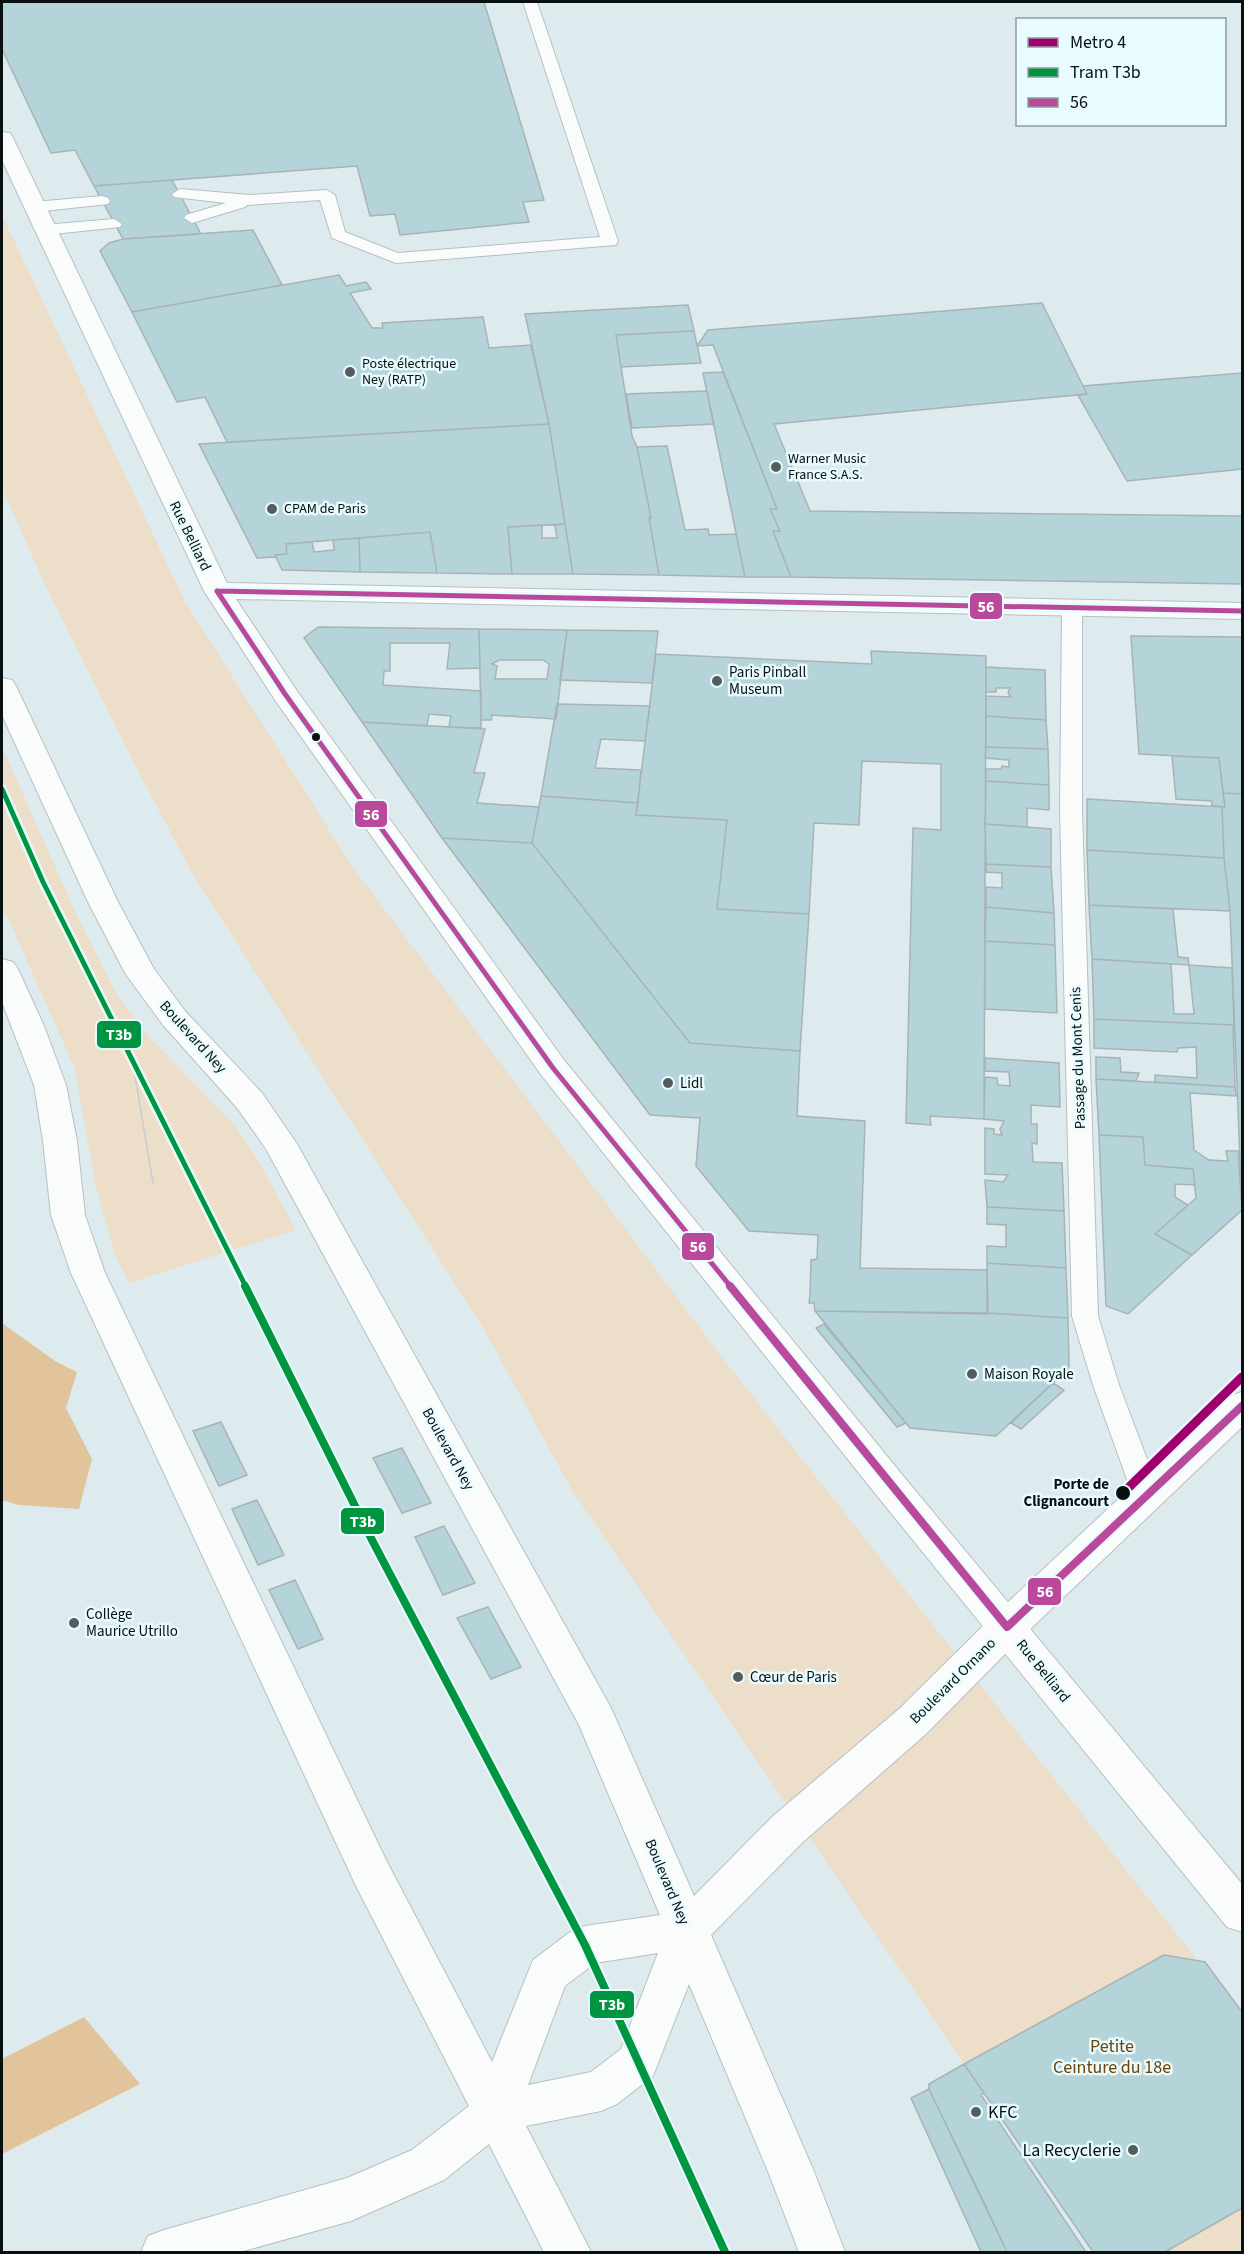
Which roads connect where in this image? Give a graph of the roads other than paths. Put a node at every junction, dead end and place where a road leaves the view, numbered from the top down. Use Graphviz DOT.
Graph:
graph roads {
  1 [pos="530,2"];
  2 [pos="2,138"];
  3 [pos="180,194"];
  4 [pos="250,200"];
  5 [pos="102,201"];
  6 [pos="34,207"];
  7 [pos="192,218"];
  8 [pos="114,224"];
  9 [pos="44,230"];
  10 [pos="217,591"];
  11 [pos="1072,609"];
  12 [pos="1242,611"];
  13 [pos="2,686"];
  14 [pos="2,969"];
  15 [pos="1242,1406"];
  16 [pos="1147,1496"];
  17 [pos="1007,1627"];
  18 [pos="1236,1897"];
  19 [pos="688,1930"];
  20 [pos="495,2112"];
  21 [pos="164,2253"];
  22 [pos="568,2253"];
  23 [pos="822,2253"];
  1 -- 4 [label="lane"];
  2 -- 6 [label="main road, Rue Belliard"];
  3 -- 4 [label="lane"];
  4 -- 7 [label="lane"];
  5 -- 6 [label="lane"];
  6 -- 9 [label="main road, Rue Belliard"];
  8 -- 9 [label="lane"];
  9 -- 10 [label="main road, Rue Belliard"];
  10 -- 11 [label="main road"];
  10 -- 17 [label="main road, Rue Belliard"];
  11 -- 12 [label="main road"];
  11 -- 16 [label="lane, Passage du Mont Cenis"];
  13 -- 19 [label="main road, Boulevard Ney"];
  14 -- 20 [label="main road"];
  15 -- 16 [label="main road, Boulevard Ornano"];
  16 -- 17 [label="main road, Boulevard Ornano"];
  17 -- 18 [label="main road, Rue Belliard"];
  17 -- 19 [label="main road, Boulevard Ornano"];
  19 -- 20 [label="main road, Boulevard Ornano"];
  19 -- 20 [label="main road"];
  19 -- 23 [label="main road, Boulevard Ney"];
  20 -- 21 [label="main road"];
  20 -- 22 [label="main road"];
}
